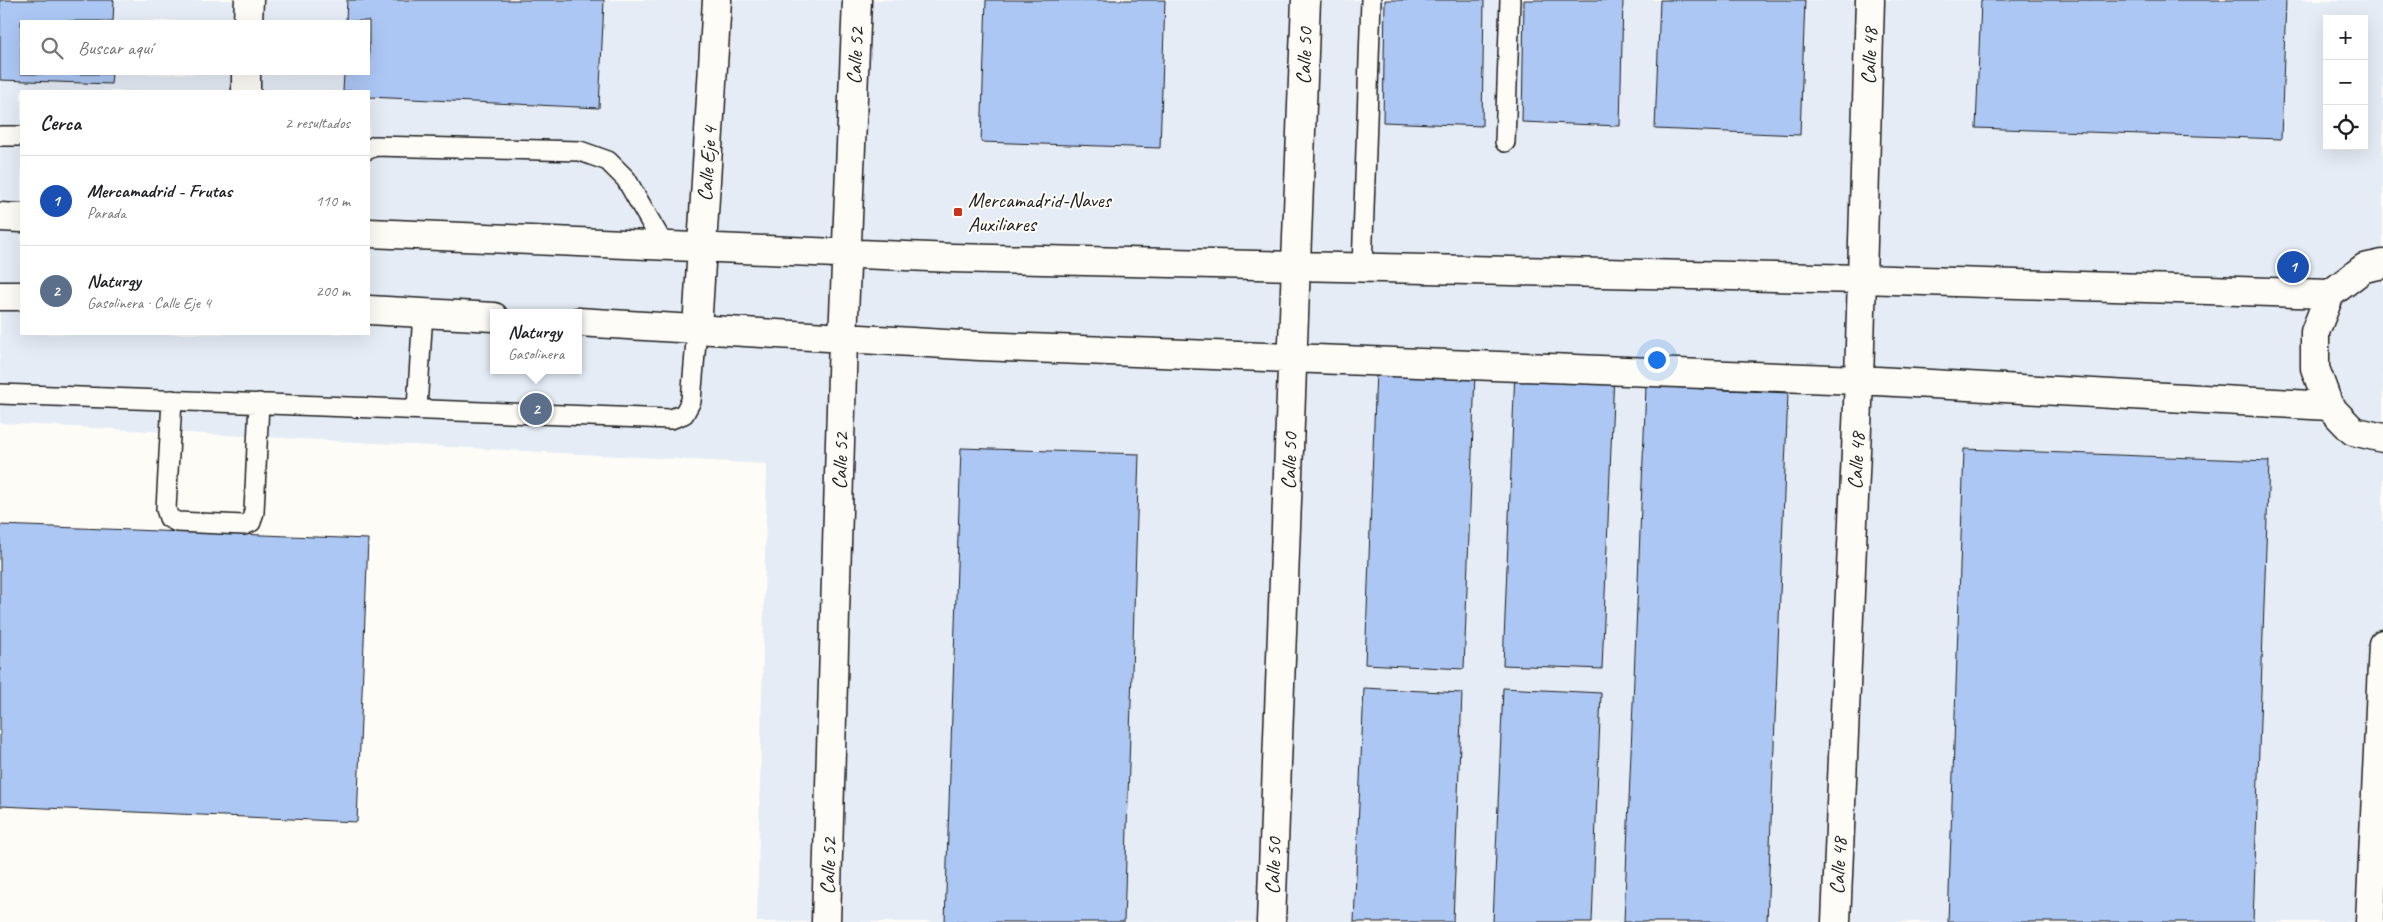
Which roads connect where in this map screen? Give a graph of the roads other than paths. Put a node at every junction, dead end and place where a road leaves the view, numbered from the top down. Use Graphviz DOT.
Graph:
graph roads {
  1 [pos="249,0"];
  2 [pos="717,0"];
  3 [pos="857,0"];
  4 [pos="1306,0"];
  5 [pos="1371,0"];
  6 [pos="1510,0"];
  7 [pos="1870,0"];
  8 [pos="248,20"];
  9 [pos="246,75"];
  10 [pos="246,90"];
  11 [pos="0,136"];
  12 [pos="20,136"];
  13 [pos="1505,142"];
  14 [pos="370,148"];
  15 [pos="0,217"];
  16 [pos="20,218"];
  17 [pos="370,233"];
  18 [pos="665,246"];
  19 [pos="702,248"];
  20 [pos="846,254"];
  21 [pos="2383,264"];
  22 [pos="1296,267"];
  23 [pos="1362,269"];
  24 [pos="1862,279"];
  25 [pos="2330,294"];
  26 [pos="0,296"];
  27 [pos="20,296"];
  28 [pos="370,310"];
  29 [pos="423,312"];
  30 [pos="490,317"];
  31 [pos="582,322"];
  32 [pos="697,329"];
  33 [pos="843,339"];
  34 [pos="1293,357"];
  35 [pos="1859,380"];
  36 [pos="0,394"];
  37 [pos="172,400"];
  38 [pos="259,402"];
  39 [pos="2329,406"];
  40 [pos="417,408"];
  41 [pos="2383,438"];
  42 [pos="2383,644"];
  43 [pos="826,922"];
  44 [pos="1270,922"];
  45 [pos="1836,922"];
  46 [pos="2370,922"];
  1 -- 8 [label="street"];
  2 -- 19 [label="street, Calle Eje 4"];
  3 -- 20 [label="street, Calle 52"];
  4 -- 22 [label="street, Calle 50"];
  5 -- 23 [label="lane"];
  6 -- 13 [label="lane"];
  7 -- 24 [label="street, Calle 48"];
  9 -- 10 [label="street"];
  11 -- 12 [label="lane"];
  14 -- 18 [label="lane"];
  15 -- 16 [label="street"];
  17 -- 18 [label="street"];
  18 -- 19 [label="street"];
  19 -- 20 [label="street"];
  19 -- 32 [label="street, Calle Eje 4"];
  20 -- 22 [label="street"];
  20 -- 33 [label="street, Calle 52"];
  21 -- 25 [label="street"];
  22 -- 23 [label="street"];
  22 -- 34 [label="street, Calle 50"];
  23 -- 24 [label="street"];
  24 -- 25 [label="street"];
  24 -- 35 [label="street, Calle 48"];
  25 -- 39 [label="street"];
  26 -- 27 [label="street"];
  28 -- 29 [label="street"];
  29 -- 30 [label="street"];
  29 -- 40 [label="lane"];
  31 -- 32 [label="street"];
  32 -- 33 [label="street"];
  32 -- 40 [label="lane"];
  33 -- 34 [label="street"];
  33 -- 43 [label="street, Calle 52"];
  34 -- 35 [label="street"];
  34 -- 44 [label="street, Calle 50"];
  35 -- 39 [label="street"];
  35 -- 45 [label="street, Calle 48"];
  36 -- 37 [label="lane"];
  37 -- 38 [label="lane"];
  37 -- 38 [label="lane"];
  38 -- 40 [label="lane"];
  39 -- 41 [label="street"];
  42 -- 46 [label="street"];
}
